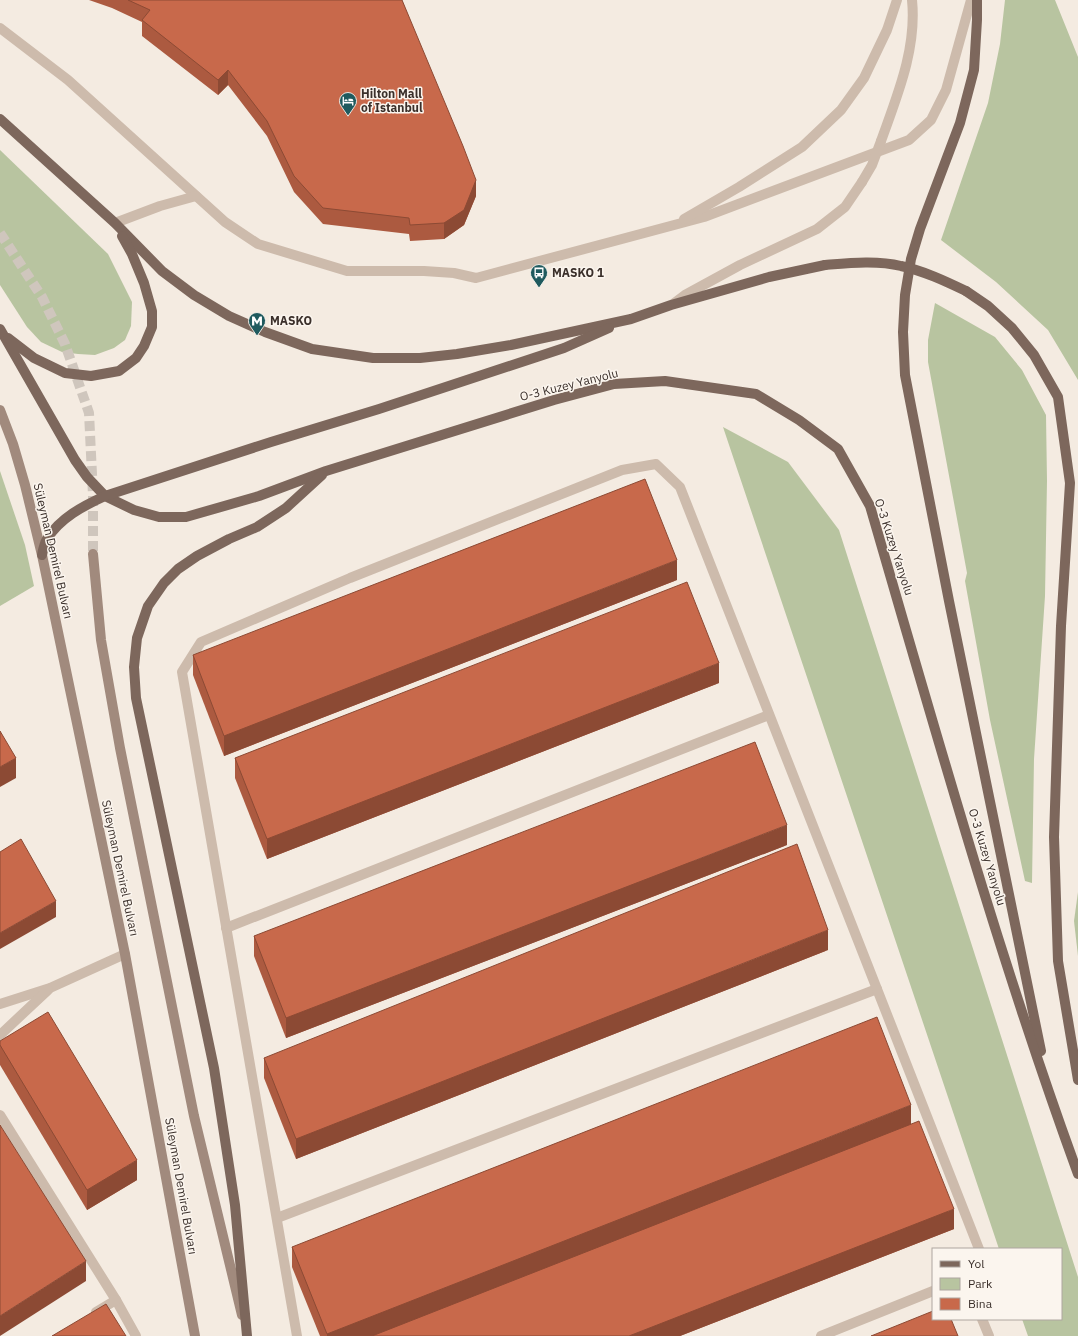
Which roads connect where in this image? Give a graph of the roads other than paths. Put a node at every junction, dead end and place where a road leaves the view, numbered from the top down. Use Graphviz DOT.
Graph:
graph roads {
  1 [pos="897,0"];
  2 [pos="912,0"];
  3 [pos="971,0"];
  4 [pos="977,0"];
  5 [pos="0,28"];
  6 [pos="0,119"];
  7 [pos="196,196"];
  8 [pos="115,223"];
  9 [pos="673,225"];
  10 [pos="671,305"];
  11 [pos="631,319"];
  12 [pos="2,332"];
  13 [pos="0,410"];
  14 [pos="326,472"];
  15 [pos="105,496"];
  16 [pos="42,554"];
  17 [pos="93,554"];
  18 [pos="769,715"];
  19 [pos="226,928"];
  20 [pos="125,954"];
  21 [pos="50,988"];
  22 [pos="877,989"];
  23 [pos="0,1004"];
  24 [pos="0,1035"];
  25 [pos="1078,1080"];
  26 [pos="1049,1095"];
  27 [pos="0,1115"];
  28 [pos="1078,1174"];
  29 [pos="277,1218"];
  30 [pos="979,1248"];
  31 [pos="932,1291"];
  32 [pos="116,1300"];
  33 [pos="90,1316"];
  34 [pos="982,1320"];
  35 [pos="136,1336"];
  36 [pos="195,1336"];
  37 [pos="247,1336"];
  38 [pos="297,1336"];
  39 [pos="821,1336"];
  40 [pos="989,1336"];
  1 -- 9 [label="street"];
  2 -- 10 [label="street, bridge"];
  3 -- 9 [label="street"];
  4 -- 26 [label="main road"];
  5 -- 7 [label="street"];
  6 -- 8 [label="main road"];
  7 -- 8 [label="street"];
  7 -- 9 [label="street"];
  8 -- 11 [label="main road"];
  8 -- 12 [label="main road"];
  10 -- 11 [label="main road"];
  10 -- 25 [label="main road, bridge"];
  11 -- 15 [label="main road"];
  12 -- 15 [label="main road"];
  13 -- 16 [label="main road, Süleyman Demirel Bulvarı"];
  14 -- 15 [label="main road, O-3 Kuzey Yanyolu"];
  14 -- 26 [label="main road, O-3 Kuzey Yanyolu"];
  14 -- 37 [label="main road"];
  15 -- 16 [label="main road"];
  16 -- 20 [label="main road, Süleyman Demirel Bulvarı"];
  17 -- 37 [label="main road, Süleyman Demirel Bulvarı"];
  18 -- 19 [label="street"];
  18 -- 19 [label="street"];
  18 -- 22 [label="street"];
  19 -- 29 [label="street"];
  20 -- 21 [label="street"];
  20 -- 36 [label="main road, Süleyman Demirel Bulvarı"];
  21 -- 23 [label="street"];
  21 -- 24 [label="street"];
  22 -- 29 [label="street"];
  22 -- 30 [label="street"];
  26 -- 28 [label="main road, O-3 Kuzey Yanyolu"];
  27 -- 32 [label="street"];
  29 -- 38 [label="street"];
  31 -- 39 [label="street"];
  32 -- 33 [label="street"];
  32 -- 35 [label="street"];
  34 -- 40 [label="street"];
}
